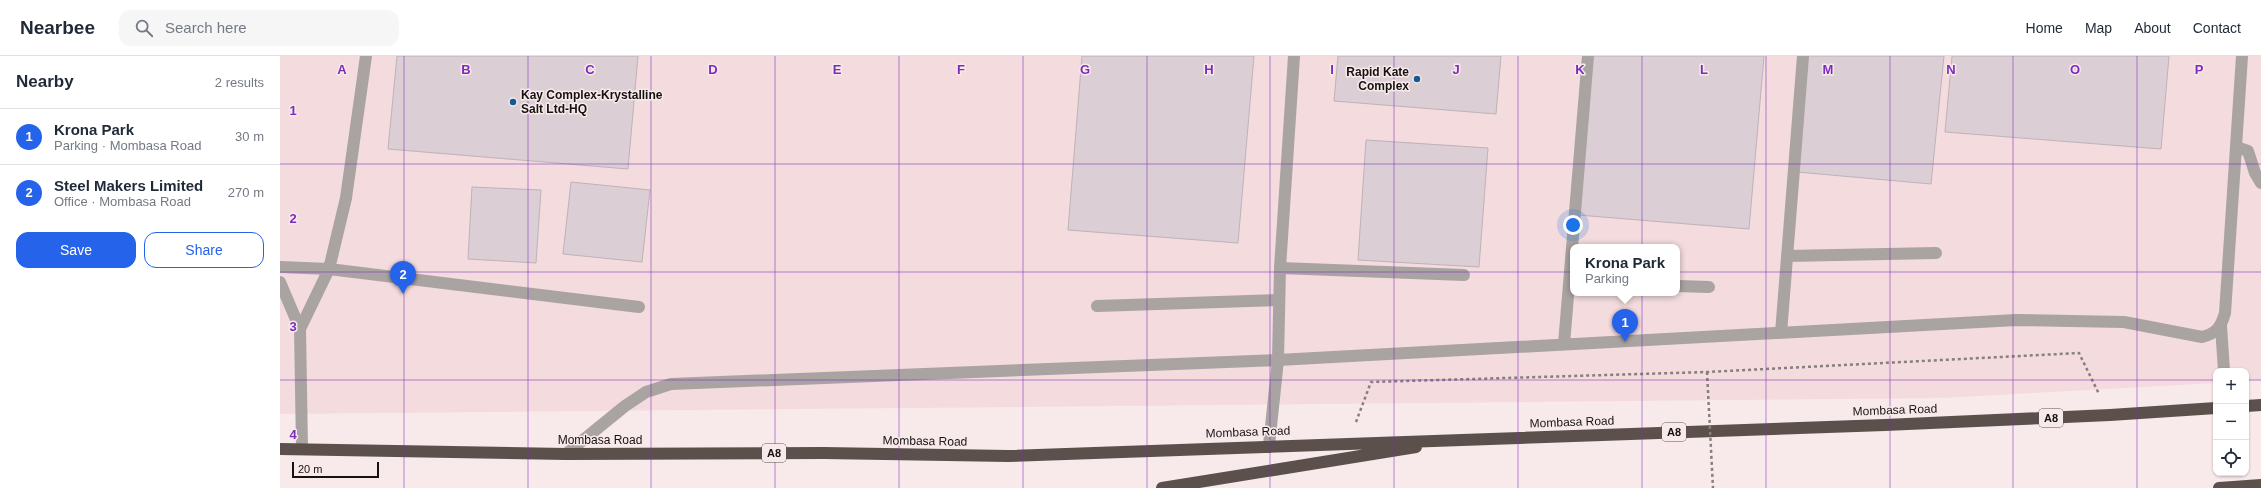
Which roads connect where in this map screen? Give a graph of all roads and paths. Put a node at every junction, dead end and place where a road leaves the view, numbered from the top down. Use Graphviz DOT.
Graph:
graph roads {
  1 [pos="366,56"];
  2 [pos="1294,56"];
  3 [pos="1588,56"];
  4 [pos="1803,56"];
  5 [pos="2242,56"];
  6 [pos="2236,147"];
  7 [pos="2261,183"];
  8 [pos="1574,244"];
  9 [pos="1936,253"];
  10 [pos="1787,256"];
  11 [pos="280,267"];
  12 [pos="1280,268"];
  13 [pos="329,270"];
  14 [pos="1464,275"];
  15 [pos="280,282"];
  16 [pos="1680,286"];
  17 [pos="1709,286"];
  18 [pos="1570,293"];
  19 [pos="1279,300"];
  20 [pos="1097,306"];
  21 [pos="638,307"];
  22 [pos="2221,326"];
  23 [pos="300,329"];
  24 [pos="1781,333"];
  25 [pos="1564,344"];
  26 [pos="1278,360"];
  27 [pos="2224,368"];
  28 [pos="1707,372"];
  29 [pos="2261,404"];
  30 [pos="2249,406"];
  31 [pos="2213,408"];
  32 [pos="2110,415"];
  33 [pos="1463,439"];
  34 [pos="1348,443"];
  35 [pos="1269,445"];
  36 [pos="302,448"];
  37 [pos="280,449"];
  38 [pos="566,454"];
  39 [pos="2261,485"];
  40 [pos="1162,488"];
  41 [pos="1713,488"];
  42 [pos="2219,488"];
  1 -- 13 [label="lane"];
  2 -- 12 [label="lane"];
  3 -- 8 [label="lane"];
  4 -- 10 [label="lane"];
  5 -- 6 [label="lane"];
  6 -- 7 [label="lane"];
  6 -- 22 [label="lane"];
  9 -- 10 [label="lane"];
  10 -- 24 [label="lane"];
  11 -- 13 [label="lane"];
  12 -- 14 [label="lane"];
  12 -- 19 [label="lane"];
  13 -- 21 [label="lane"];
  13 -- 23 [label="lane"];
  15 -- 23 [label="lane"];
  16 -- 17 [label="lane"];
  18 -- 25 [label="lane"];
  19 -- 20 [label="lane"];
  19 -- 26 [label="lane"];
  22 -- 24 [label="lane"];
  22 -- 27 [label="lane"];
  23 -- 36 [label="lane"];
  24 -- 25 [label="lane"];
  25 -- 26 [label="lane"];
  26 -- 35 [label="lane"];
  26 -- 38 [label="lane"];
  28 -- 32 [label="path"];
  28 -- 34 [label="path"];
  28 -- 41 [label="path, bridge"];
  29 -- 30 [label="highway"];
  31 -- 32 [label="highway, Mombasa Road / A8"];
  32 -- 33 [label="highway, Mombasa Road / A8"];
  33 -- 34 [label="highway, Mombasa Road / A8"];
  33 -- 40 [label="highway"];
  34 -- 35 [label="highway, Mombasa Road / A8"];
  35 -- 38 [label="highway, Mombasa Road / A8"];
  36 -- 37 [label="highway, Mombasa Road / A8"];
  36 -- 38 [label="highway, Mombasa Road / A8"];
  39 -- 42 [label="highway"];
}
